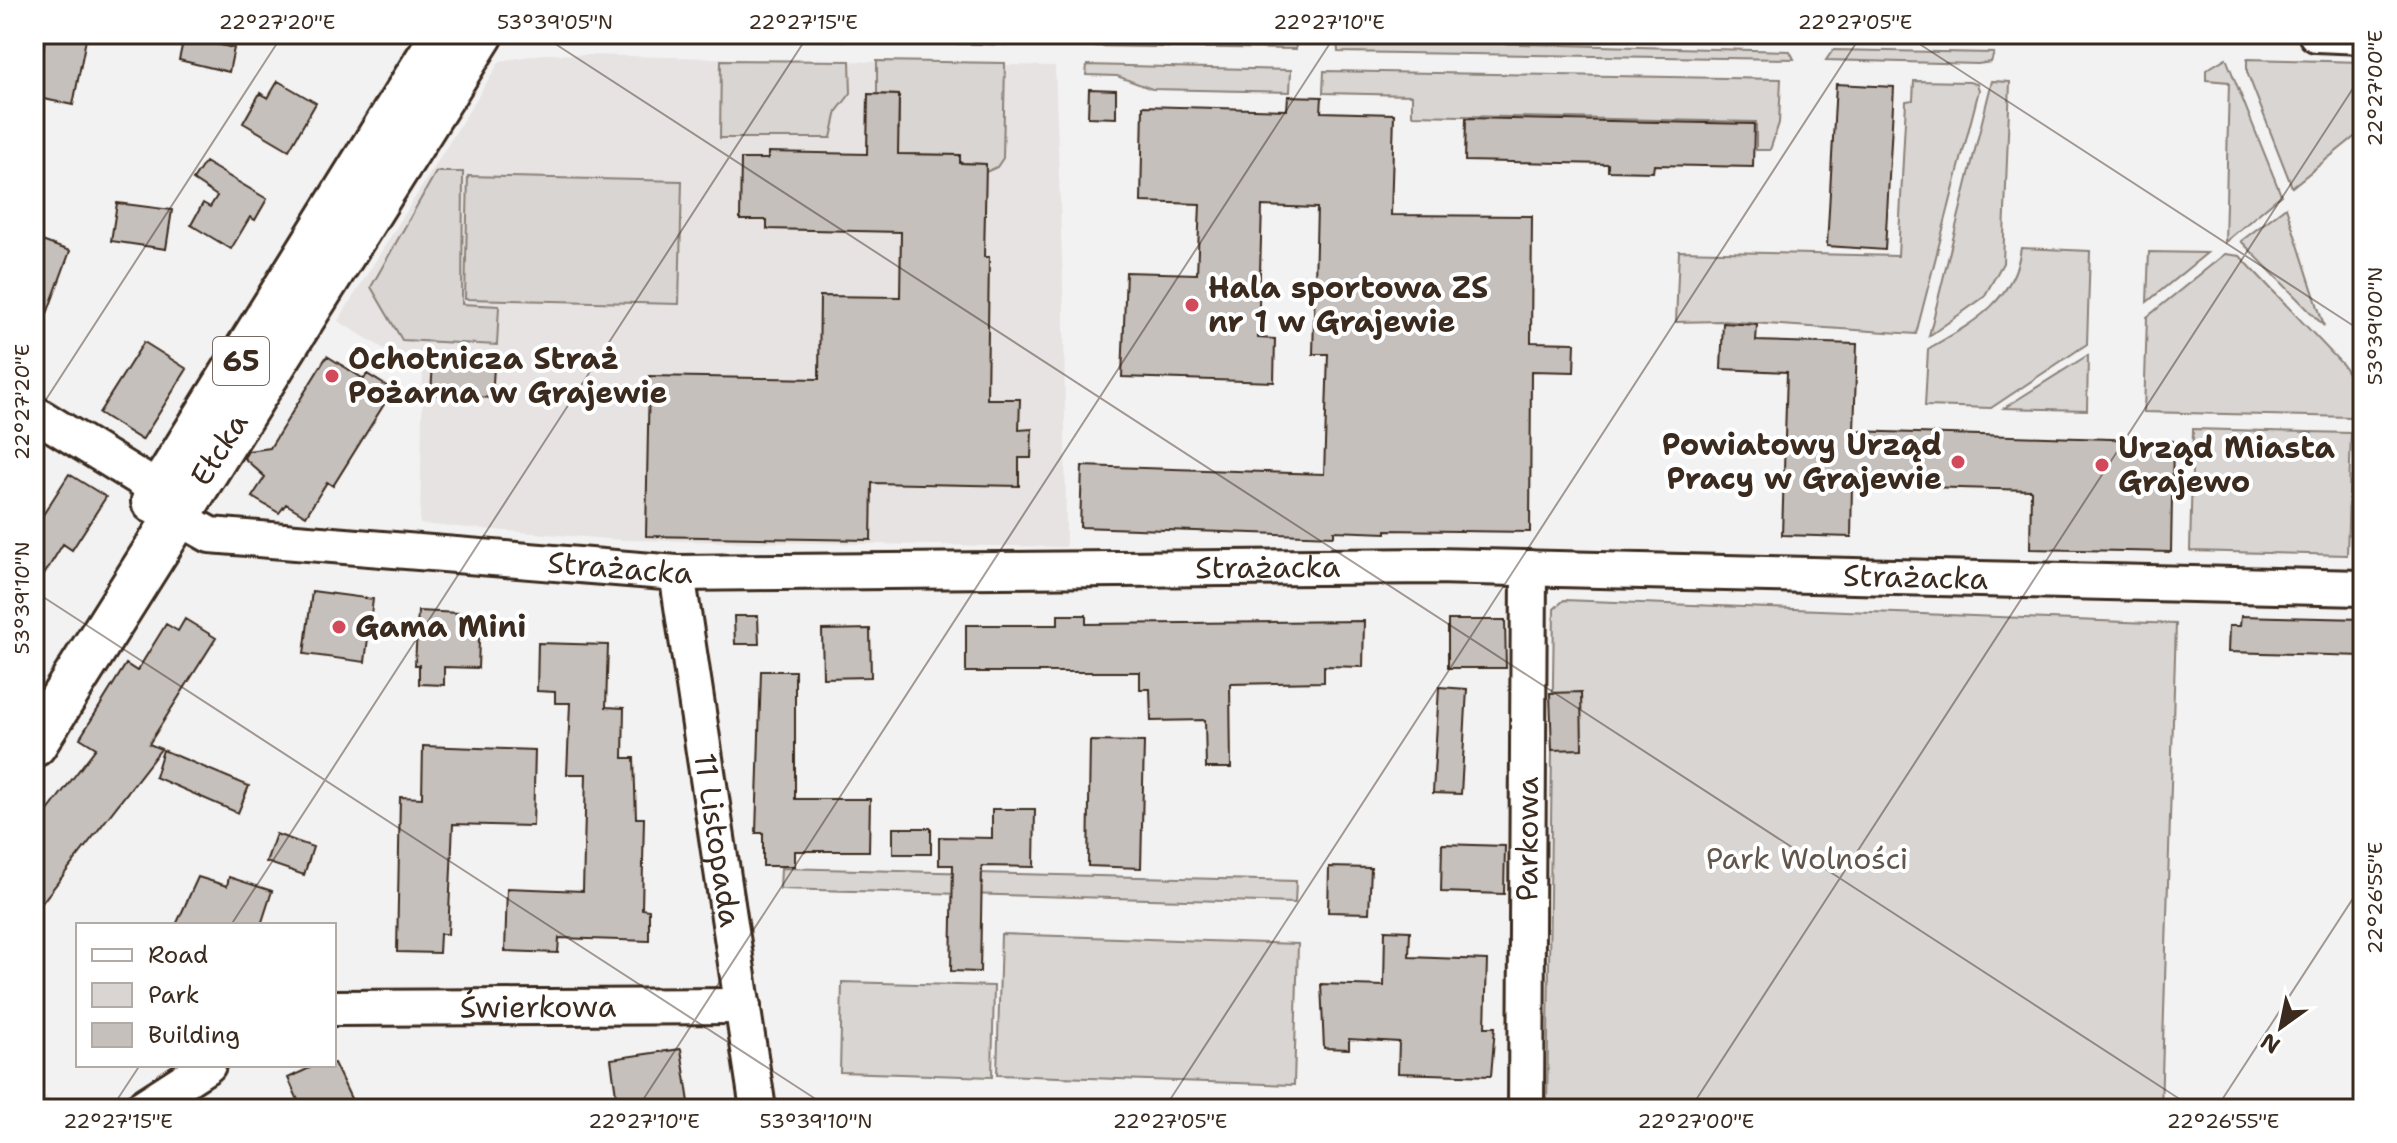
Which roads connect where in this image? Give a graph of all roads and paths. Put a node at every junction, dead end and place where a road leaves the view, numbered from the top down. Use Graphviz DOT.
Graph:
graph roads {
  1 [pos="444,34"];
  2 [pos="481,34"];
  3 [pos="2316,34"];
  4 [pos="2363,36"];
  5 [pos="34,413"];
  6 [pos="174,505"];
  7 [pos="1529,568"];
  8 [pos="677,573"];
  9 [pos="2363,588"];
  10 [pos="34,686"];
  11 [pos="34,744"];
  12 [pos="743,1006"];
  13 [pos="336,1008"];
  14 [pos="205,1067"];
  15 [pos="140,1109"];
  16 [pos="758,1109"];
  17 [pos="1526,1109"];
  1 -- 6 [label="main road, Ełcka / 65"];
  2 -- 6 [label="main road, Ełcka / 65"];
  3 -- 4 [label="street"];
  5 -- 6 [label="street, Strażacka"];
  6 -- 8 [label="street, Strażacka"];
  6 -- 10 [label="main road, Ełcka / 65"];
  6 -- 11 [label="main road, Ełcka / 65"];
  7 -- 8 [label="street, Strażacka"];
  7 -- 9 [label="street, Strażacka"];
  7 -- 17 [label="street, Parkowa"];
  8 -- 12 [label="street, 11 Listopada"];
  12 -- 13 [label="street, Świerkowa"];
  12 -- 16 [label="street, 11 Listopada"];
  14 -- 15 [label="street"];
}
